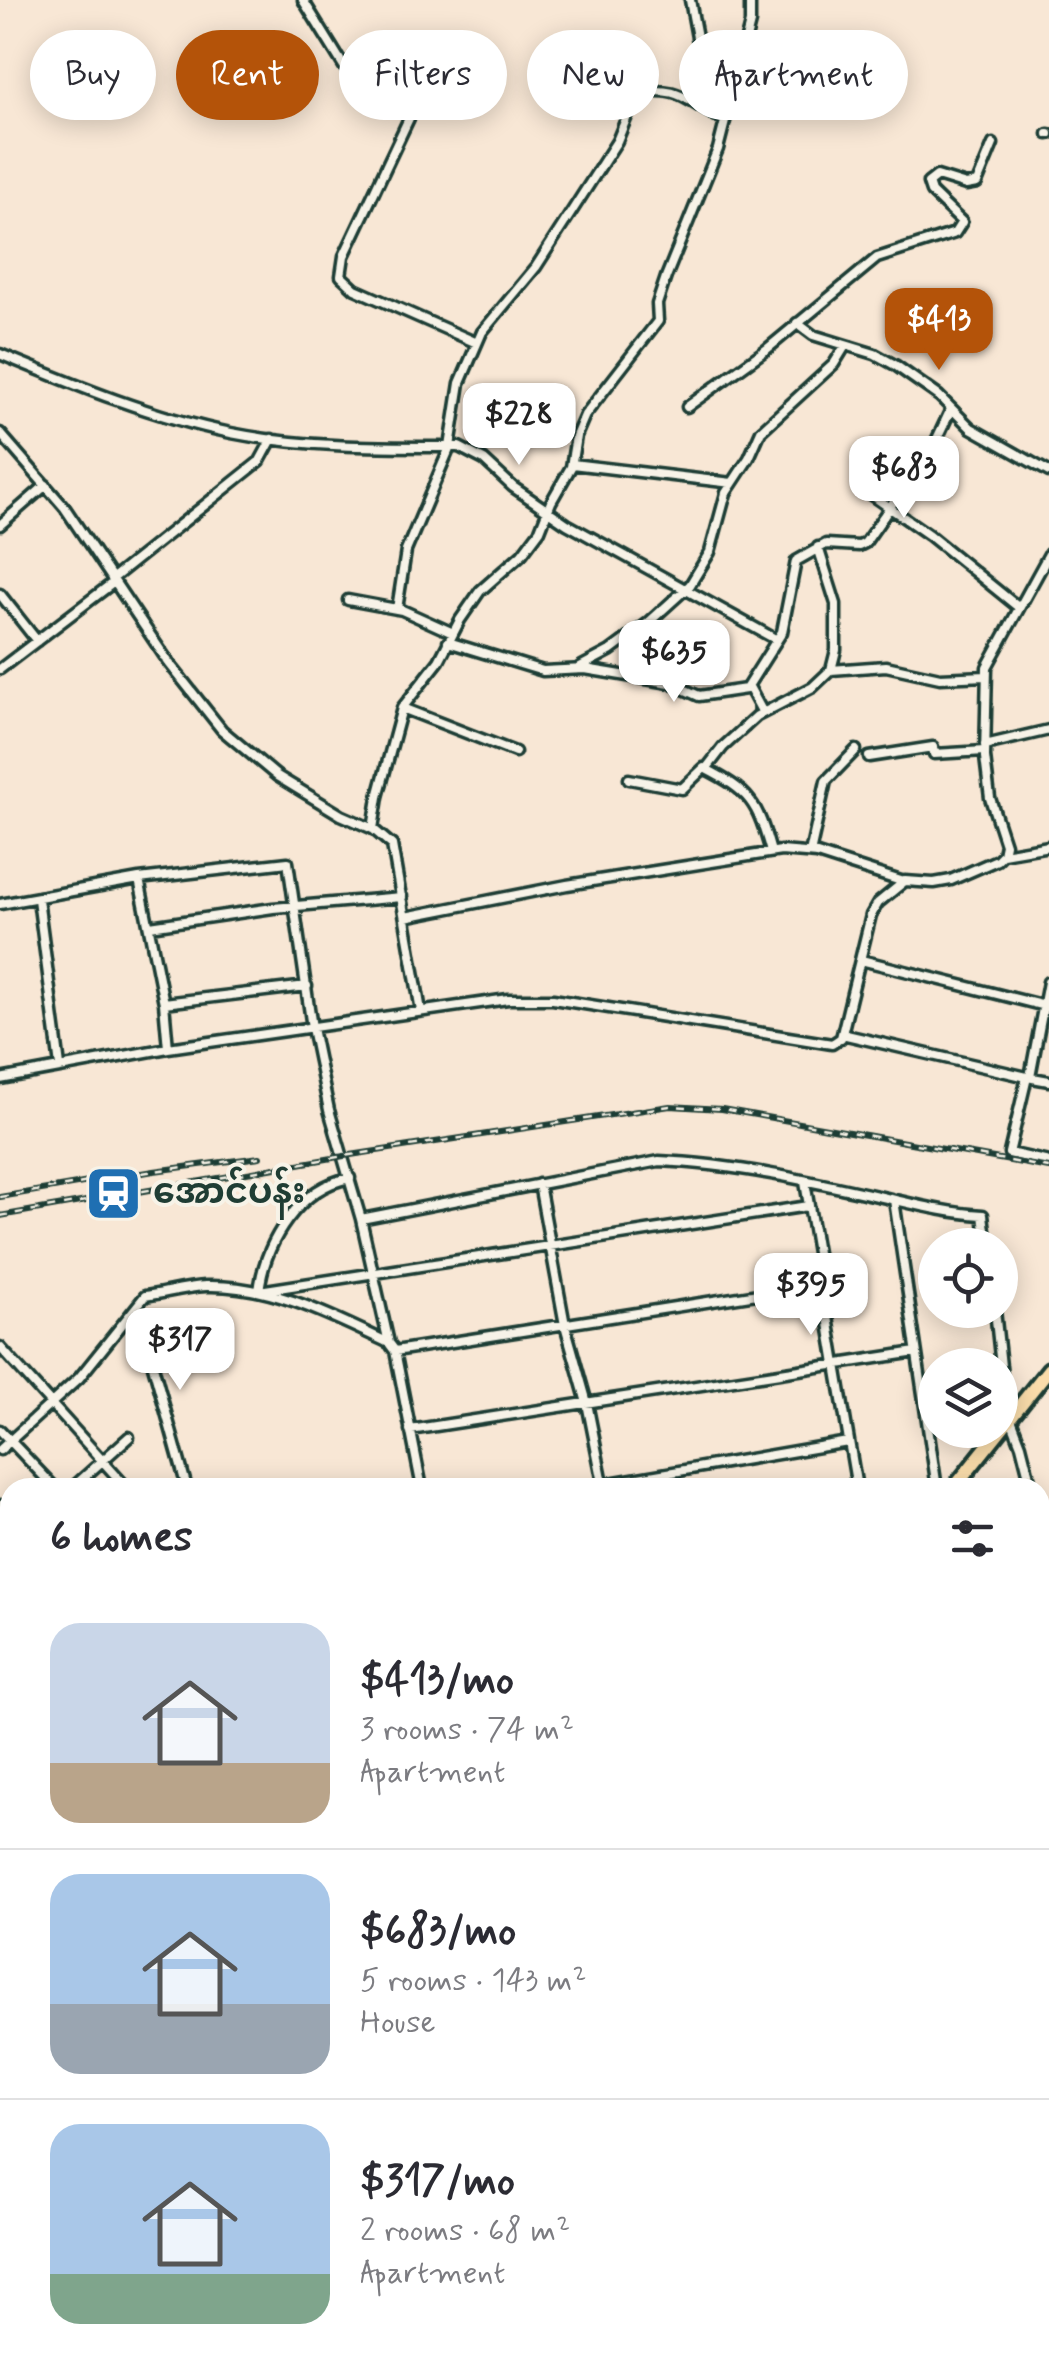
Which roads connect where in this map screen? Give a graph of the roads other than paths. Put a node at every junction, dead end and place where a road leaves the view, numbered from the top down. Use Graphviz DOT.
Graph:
graph roads {
  1 [pos="304,0"];
  2 [pos="690,0"];
  3 [pos="750,0"];
  4 [pos="696,30"];
  5 [pos="748,30"];
  6 [pos="624,120"];
  7 [pos="725,120"];
  8 [pos="993,144"];
  9 [pos="796,323"];
  10 [pos="477,343"];
  11 [pos="845,346"];
  12 [pos="0,354"];
  13 [pos="688,406"];
  14 [pos="951,409"];
  15 [pos="0,433"];
  16 [pos="272,440"];
  17 [pos="450,447"];
  18 [pos="572,464"];
  19 [pos="1049,472"];
  20 [pos="732,483"];
  21 [pos="46,485"];
  22 [pos="870,494"];
  23 [pos="890,508"];
  24 [pos="0,511"];
  25 [pos="548,511"];
  26 [pos="3,522"];
  27 [pos="818,546"];
  28 [pos="1049,554"];
  29 [pos="113,580"];
  30 [pos="684,590"];
  31 [pos="0,594"];
  32 [pos="348,600"];
  33 [pos="1018,608"];
  34 [pos="397,609"];
  35 [pos="450,637"];
  36 [pos="778,640"];
  37 [pos="37,641"];
  38 [pos="0,669"];
  39 [pos="576,669"];
  40 [pos="831,670"];
  41 [pos="986,676"];
  42 [pos="749,687"];
  43 [pos="402,708"];
  44 [pos="763,713"];
  45 [pos="1049,730"];
  46 [pos="985,748"];
  47 [pos="856,750"];
  48 [pos="515,752"];
  49 [pos="869,756"];
  50 [pos="706,769"];
  51 [pos="630,778"];
  52 [pos="373,829"];
  53 [pos="1049,846"];
  54 [pos="770,852"];
  55 [pos="810,853"];
  56 [pos="1003,854"];
  57 [pos="138,879"];
  58 [pos="904,882"];
  59 [pos="402,898"];
  60 [pos="38,899"];
  61 [pos="0,904"];
  62 [pos="296,906"];
  63 [pos="405,917"];
  64 [pos="150,926"];
  65 [pos="861,960"];
  66 [pos="1048,982"];
  67 [pos="307,986"];
  68 [pos="164,1004"];
  69 [pos="1046,1006"];
  70 [pos="421,1012"];
  71 [pos="312,1028"];
  72 [pos="842,1034"];
  73 [pos="168,1048"];
  74 [pos="60,1066"];
  75 [pos="1028,1077"];
  76 [pos="0,1079"];
  77 [pos="1049,1081"];
  78 [pos="1049,1162"];
  79 [pos="350,1178"];
  80 [pos="805,1182"];
  81 [pos="539,1184"];
  82 [pos="894,1200"];
  83 [pos="808,1206"];
  84 [pos="361,1218"];
  85 [pos="985,1228"];
  86 [pos="550,1244"];
  87 [pos="374,1272"];
  88 [pos="822,1284"];
  89 [pos="259,1291"];
  90 [pos="136,1308"];
  91 [pos="565,1325"];
  92 [pos="0,1347"];
  93 [pos="392,1347"];
  94 [pos="916,1352"];
  95 [pos="834,1364"];
  96 [pos="1049,1370"];
  97 [pos="586,1403"];
  98 [pos="50,1404"];
  99 [pos="1018,1410"];
  100 [pos="0,1430"];
  101 [pos="410,1430"];
  102 [pos="130,1437"];
  103 [pos="1018,1439"];
  104 [pos="10,1440"];
  105 [pos="848,1442"];
  106 [pos="987,1448"];
  107 [pos="0,1450"];
  108 [pos="102,1462"];
  109 [pos="46,1478"];
  110 [pos="84,1478"];
  111 [pos="117,1478"];
  112 [pos="184,1478"];
  113 [pos="420,1478"];
  114 [pos="601,1478"];
  115 [pos="648,1478"];
  116 [pos="856,1478"];
  117 [pos="935,1478"];
  118 [pos="962,1478"];
  119 [pos="1029,1478"];
  1 -- 10 [label="street"];
  2 -- 4 [label="street"];
  3 -- 5 [label="street"];
  6 -- 10 [label="street"];
  7 -- 18 [label="street"];
  8 -- 9 [label="street"];
  9 -- 11 [label="street"];
  9 -- 13 [label="street"];
  10 -- 17 [label="street"];
  11 -- 14 [label="street"];
  11 -- 20 [label="street"];
  12 -- 16 [label="street"];
  14 -- 19 [label="street"];
  14 -- 23 [label="street"];
  15 -- 21 [label="street"];
  16 -- 17 [label="street"];
  16 -- 29 [label="street"];
  17 -- 25 [label="street"];
  17 -- 34 [label="street"];
  18 -- 20 [label="street"];
  18 -- 25 [label="street"];
  20 -- 30 [label="street"];
  21 -- 26 [label="street"];
  21 -- 29 [label="street"];
  22 -- 23 [label="street"];
  23 -- 27 [label="street"];
  23 -- 33 [label="street"];
  24 -- 26 [label="street"];
  25 -- 30 [label="street"];
  25 -- 35 [label="street"];
  27 -- 36 [label="street"];
  27 -- 40 [label="street"];
  28 -- 33 [label="street"];
  29 -- 37 [label="street"];
  29 -- 52 [label="street"];
  30 -- 36 [label="street"];
  30 -- 39 [label="street"];
  31 -- 37 [label="street"];
  32 -- 34 [label="street"];
  33 -- 41 [label="street"];
  34 -- 35 [label="street"];
  35 -- 39 [label="street"];
  35 -- 43 [label="street"];
  36 -- 42 [label="street"];
  37 -- 38 [label="street"];
  39 -- 42 [label="street"];
  40 -- 41 [label="street"];
  40 -- 44 [label="street"];
  41 -- 46 [label="street"];
  42 -- 44 [label="street"];
  43 -- 48 [label="street"];
  43 -- 52 [label="street"];
  44 -- 50 [label="street"];
  45 -- 46 [label="street"];
  46 -- 49 [label="street"];
  46 -- 56 [label="street"];
  47 -- 55 [label="street"];
  50 -- 51 [label="street"];
  50 -- 54 [label="street"];
  52 -- 59 [label="street"];
  53 -- 56 [label="street"];
  54 -- 55 [label="street"];
  54 -- 63 [label="street"];
  55 -- 58 [label="street"];
  56 -- 58 [label="street"];
  57 -- 60 [label="street"];
  57 -- 62 [label="street"];
  57 -- 64 [label="street"];
  58 -- 65 [label="street"];
  59 -- 62 [label="street"];
  59 -- 63 [label="street"];
  60 -- 61 [label="street"];
  60 -- 74 [label="street"];
  62 -- 64 [label="street"];
  62 -- 67 [label="street"];
  63 -- 70 [label="street"];
  64 -- 68 [label="street"];
  65 -- 69 [label="street"];
  65 -- 72 [label="street"];
  66 -- 69 [label="street"];
  67 -- 68 [label="street"];
  67 -- 71 [label="street"];
  68 -- 73 [label="street"];
  69 -- 75 [label="street"];
  70 -- 71 [label="street"];
  70 -- 72 [label="street"];
  71 -- 73 [label="street"];
  71 -- 79 [label="street"];
  72 -- 75 [label="street"];
  73 -- 74 [label="street"];
  74 -- 76 [label="street"];
  75 -- 77 [label="street"];
  75 -- 78 [label="street"];
  79 -- 84 [label="street"];
  79 -- 89 [label="street"];
  80 -- 81 [label="street"];
  80 -- 82 [label="street"];
  80 -- 83 [label="street"];
  81 -- 84 [label="street"];
  81 -- 86 [label="street"];
  82 -- 85 [label="street"];
  82 -- 94 [label="street"];
  83 -- 86 [label="street"];
  83 -- 88 [label="street"];
  84 -- 87 [label="street"];
  86 -- 87 [label="street"];
  86 -- 91 [label="street"];
  87 -- 89 [label="street"];
  87 -- 93 [label="street"];
  88 -- 91 [label="street"];
  88 -- 95 [label="street"];
  89 -- 90 [label="street"];
  89 -- 93 [label="street"];
  90 -- 98 [label="street"];
  90 -- 112 [label="street"];
  91 -- 93 [label="street"];
  91 -- 97 [label="street"];
  92 -- 98 [label="street"];
  93 -- 101 [label="street"];
  94 -- 95 [label="street"];
  94 -- 117 [label="street"];
  95 -- 97 [label="street"];
  95 -- 105 [label="street"];
  96 -- 99 [label="highway"];
  97 -- 101 [label="street"];
  97 -- 114 [label="street"];
  98 -- 104 [label="street"];
  98 -- 108 [label="street"];
  100 -- 104 [label="street"];
  101 -- 113 [label="street"];
  102 -- 108 [label="street"];
  103 -- 119 [label="street"];
  104 -- 107 [label="street"];
  104 -- 109 [label="street"];
  105 -- 115 [label="street"];
  105 -- 116 [label="street"];
  106 -- 118 [label="highway"];
  108 -- 110 [label="street"];
  108 -- 111 [label="street"];
}
